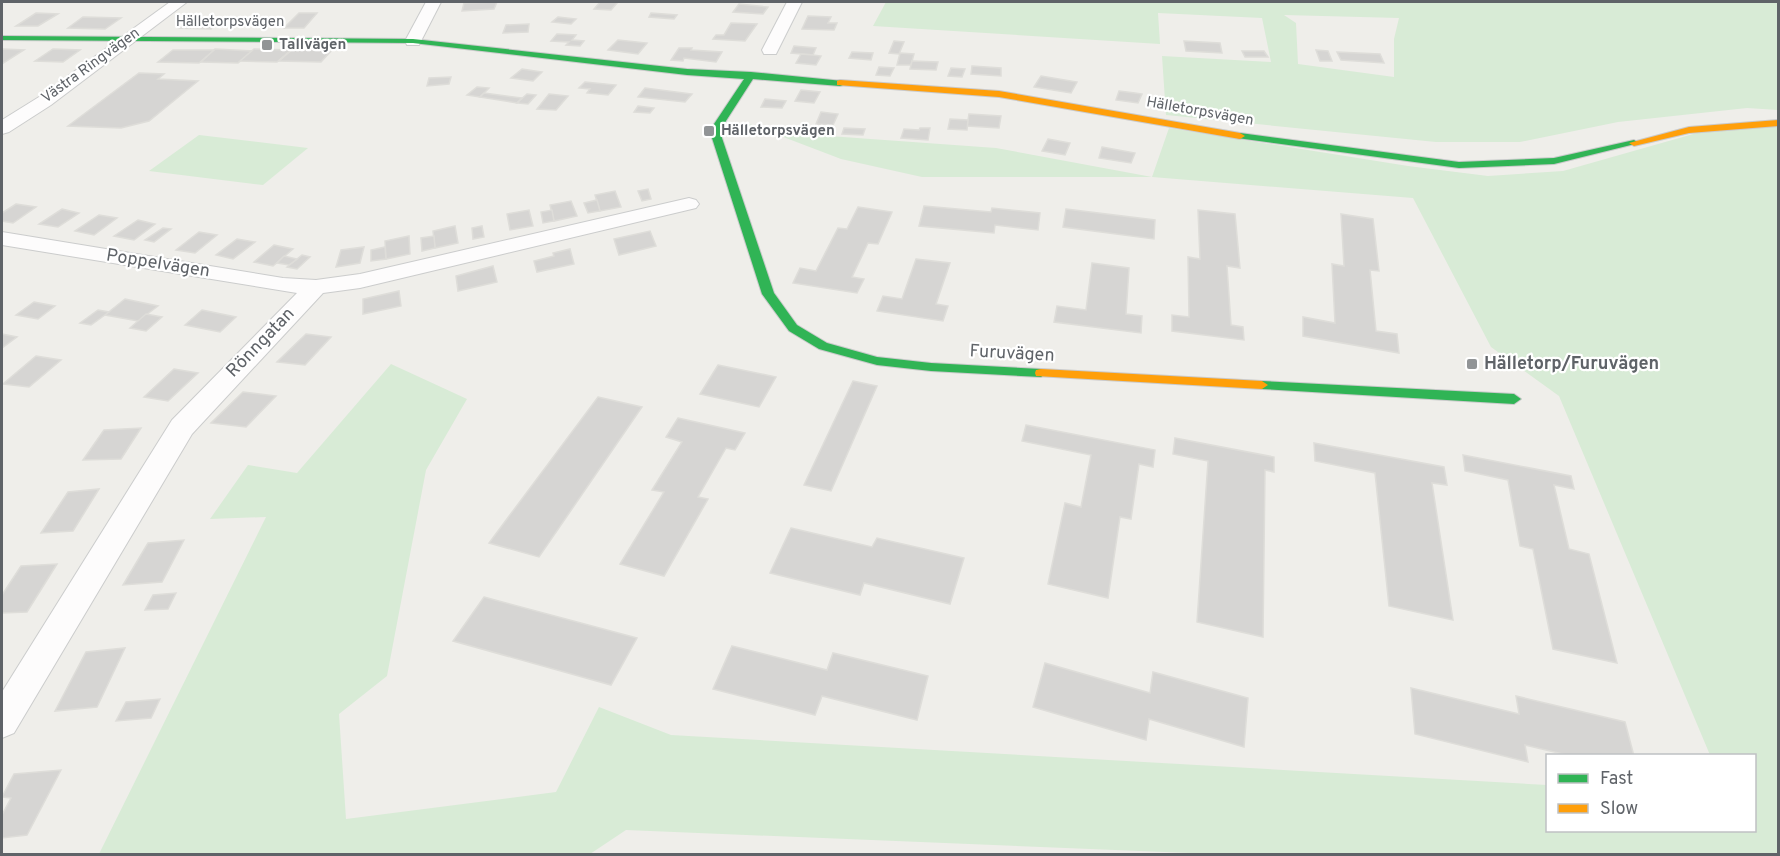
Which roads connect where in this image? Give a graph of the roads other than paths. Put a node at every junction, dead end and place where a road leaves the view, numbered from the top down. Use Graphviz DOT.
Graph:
graph roads {
  1 [pos="179,2"];
  2 [pos="433,2"];
  3 [pos="794,2"];
  4 [pos="2,38"];
  5 [pos="129,39"];
  6 [pos="413,42"];
  7 [pos="770,50"];
  8 [pos="751,75"];
  9 [pos="1779,123"];
  10 [pos="2,128"];
  11 [pos="689,204"];
  12 [pos="2,238"];
  13 [pos="315,287"];
  14 [pos="1514,399"];
  15 [pos="2,722"];
  1 -- 5 [label="street, Västra Ringvägen"];
  2 -- 6 [label="street"];
  3 -- 7 [label="street"];
  4 -- 5 [label="street, Hälletorpsvägen"];
  5 -- 6 [label="street, Hälletorpsvägen"];
  5 -- 10 [label="street, Västra Ringvägen"];
  6 -- 8 [label="street, Hälletorpsvägen"];
  8 -- 9 [label="street, Hälletorpsvägen"];
  8 -- 14 [label="street, Furuvägen"];
  11 -- 13 [label="street"];
  12 -- 13 [label="street, Poppelvägen"];
  13 -- 15 [label="street, Rönngatan"];
}
